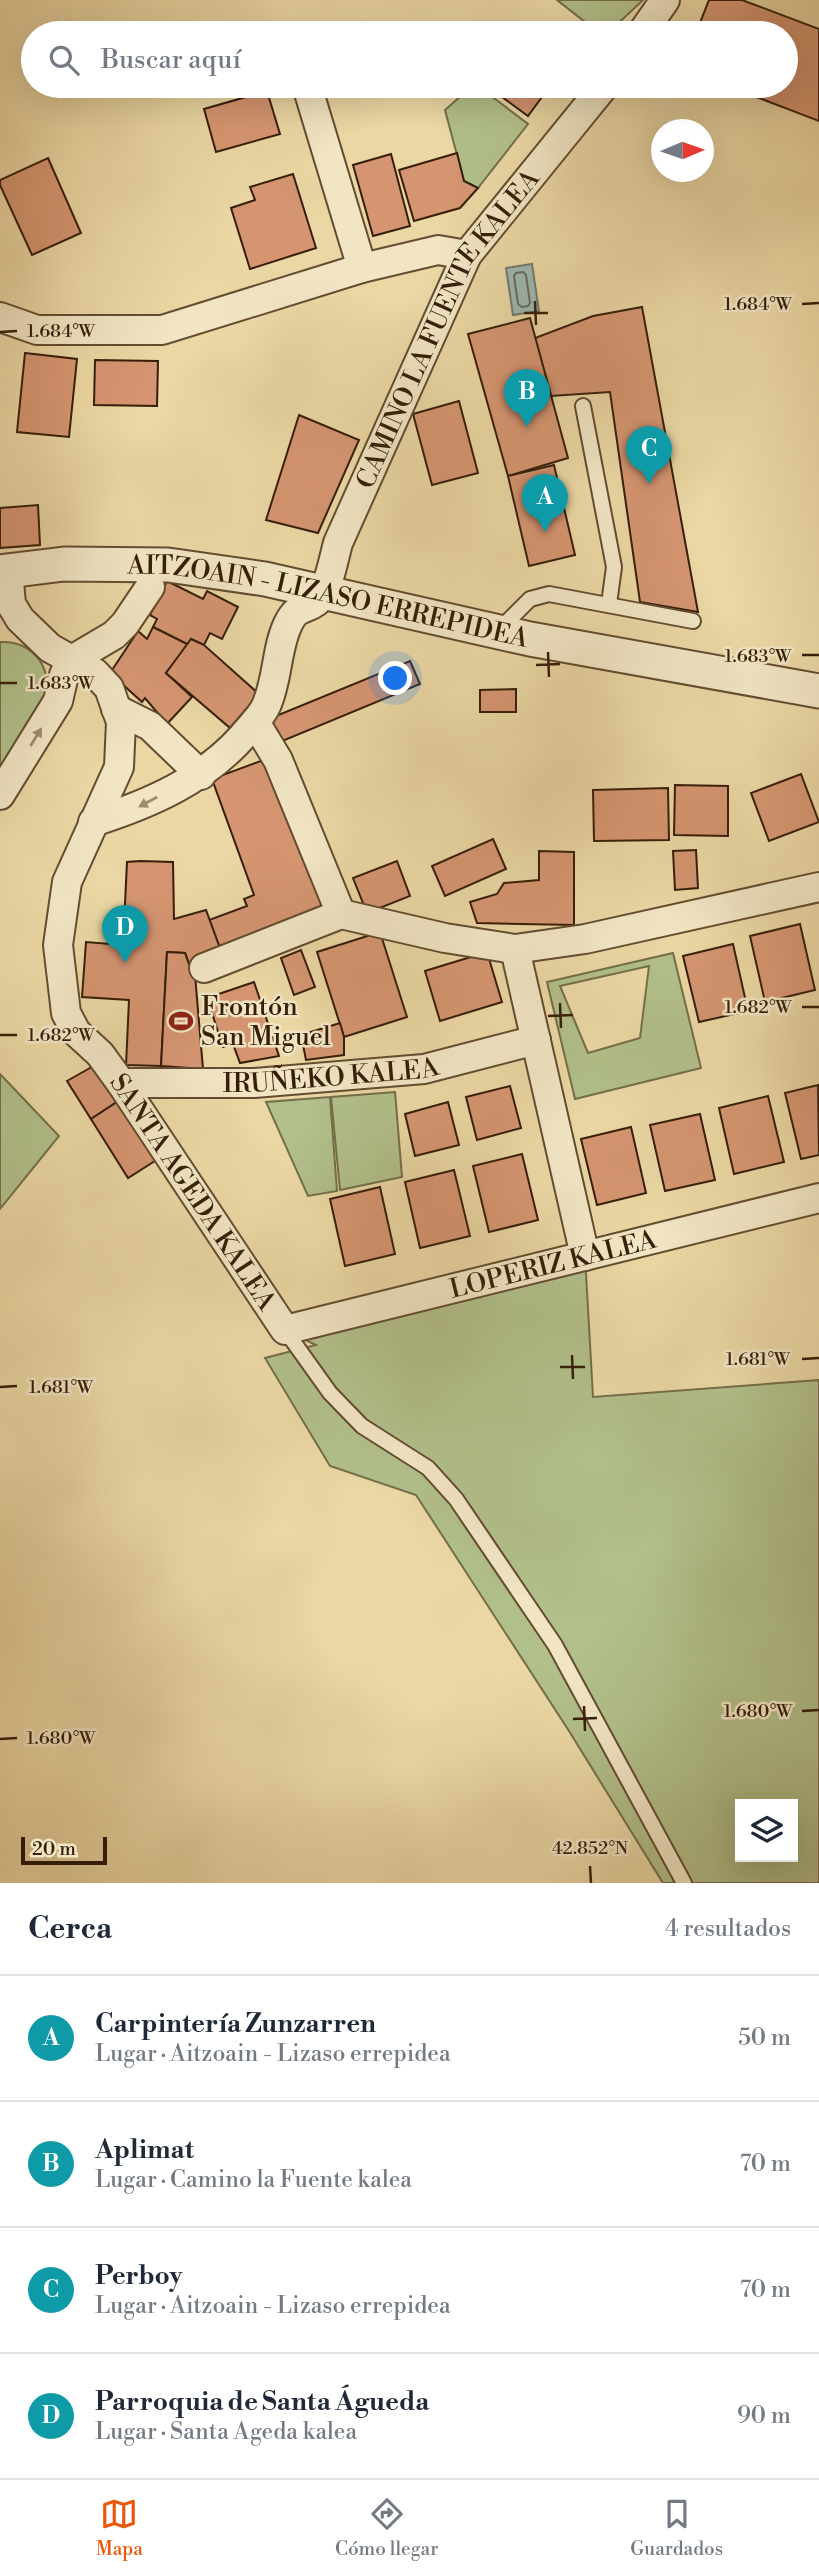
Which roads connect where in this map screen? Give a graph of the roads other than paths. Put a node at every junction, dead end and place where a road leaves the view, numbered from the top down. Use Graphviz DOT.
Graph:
graph roads {
  1 [pos="665,0"];
  2 [pos="651,21"];
  3 [pos="311,98"];
  4 [pos="594,98"];
  5 [pos="467,254"];
  6 [pos="362,268"];
  7 [pos="0,317"];
  8 [pos="583,406"];
  9 [pos="4,571"];
  10 [pos="150,587"];
  11 [pos="324,591"];
  12 [pos="609,604"];
  13 [pos="6,607"];
  14 [pos="693,621"];
  15 [pos="498,632"];
  16 [pos="70,661"];
  17 [pos="819,691"];
  18 [pos="116,709"];
  19 [pos="255,722"];
  20 [pos="201,775"];
  21 [pos="0,795"];
  22 [pos="93,822"];
  23 [pos="819,887"];
  24 [pos="341,914"];
  25 [pos="516,949"];
  26 [pos="204,968"];
  27 [pos="536,1040"];
  28 [pos="121,1083"];
  29 [pos="819,1198"];
  30 [pos="585,1256"];
  31 [pos="285,1330"];
  32 [pos="684,1883"];
  1 -- 2 [label="street"];
  3 -- 6 [label="street"];
  4 -- 5 [label="street, CAMINO LA FUENTE KALEA"];
  5 -- 6 [label="street"];
  5 -- 11 [label="street, CAMINO LA FUENTE KALEA"];
  6 -- 7 [label="street"];
  8 -- 12 [label="lane"];
  9 -- 11 [label="street, AITZOAIN - LIZASO ERREPIDEA"];
  9 -- 13 [label="street, SANTA AGEDA KALEA"];
  10 -- 16 [label="street"];
  11 -- 15 [label="street, AITZOAIN - LIZASO ERREPIDEA"];
  11 -- 19 [label="street"];
  12 -- 14 [label="lane"];
  12 -- 15 [label="lane"];
  13 -- 16 [label="street, SANTA AGEDA KALEA"];
  15 -- 17 [label="street, AITZOAIN - LIZASO ERREPIDEA"];
  16 -- 18 [label="street, SANTA AGEDA KALEA"];
  21 -- 16 [label="street, one-way"];
  18 -- 20 [label="street"];
  18 -- 22 [label="street, SANTA AGEDA KALEA"];
  19 -- 20 [label="street"];
  19 -- 24 [label="street"];
  20 -- 22 [label="street, one-way"];
  22 -- 28 [label="street, SANTA AGEDA KALEA"];
  23 -- 25 [label="street"];
  24 -- 25 [label="street"];
  24 -- 26 [label="street"];
  25 -- 27 [label="street"];
  27 -- 28 [label="street, IRUÑEKO KALEA"];
  27 -- 30 [label="street"];
  28 -- 31 [label="street, SANTA AGEDA KALEA"];
  29 -- 30 [label="street, LOPERIZ KALEA"];
  30 -- 31 [label="street, LOPERIZ KALEA"];
  31 -- 32 [label="lane"];
}
